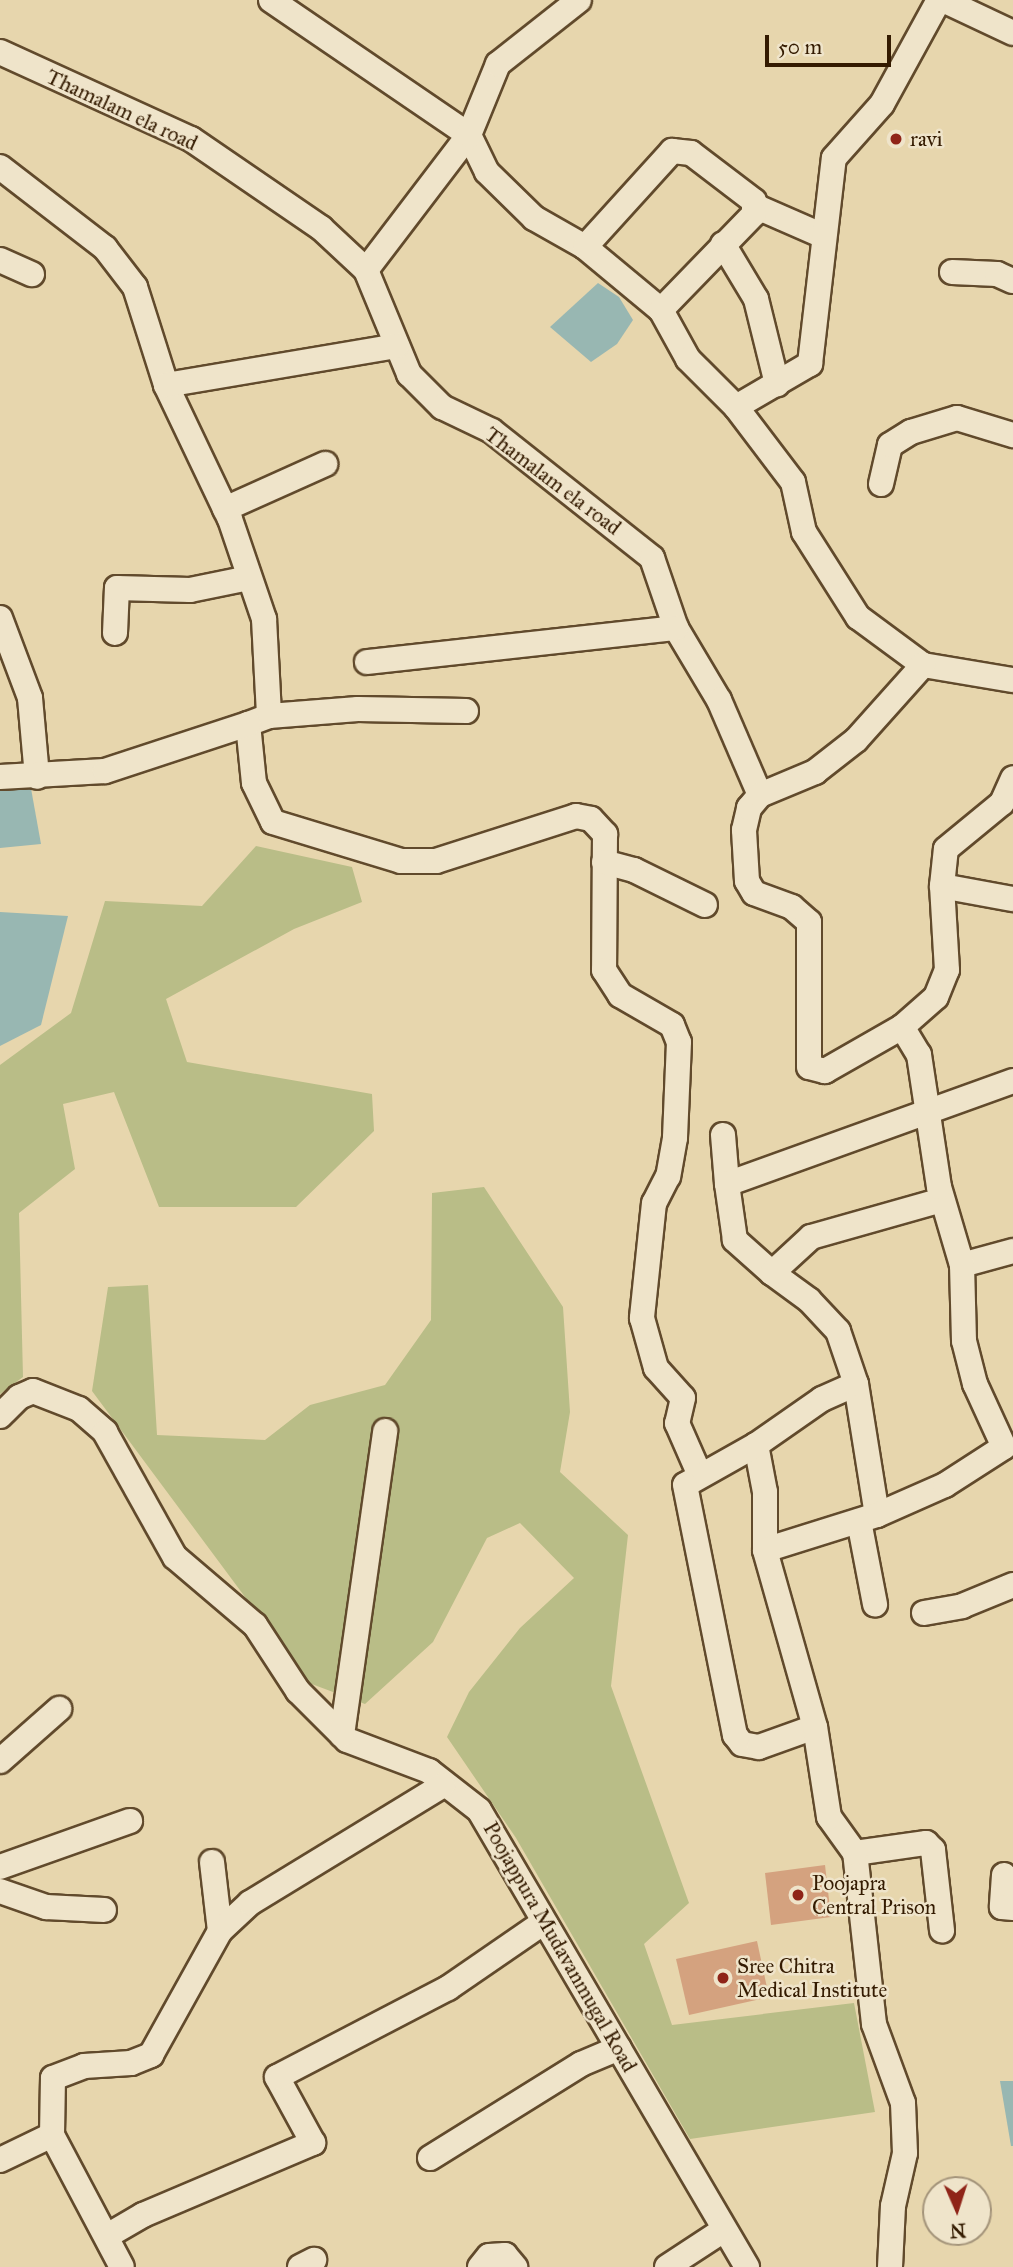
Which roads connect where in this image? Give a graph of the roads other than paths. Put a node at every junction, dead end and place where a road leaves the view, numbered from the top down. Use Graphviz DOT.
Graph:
graph roads {
  1 [pos="271,0"];
  2 [pos="579,0"];
  3 [pos="941,0"];
  4 [pos="1013,33"];
  5 [pos="0,52"];
  6 [pos="469,135"];
  7 [pos="0,167"];
  8 [pos="757,207"];
  9 [pos="821,235"];
  10 [pos="723,244"];
  11 [pos="585,247"];
  12 [pos="0,260"];
  13 [pos="366,270"];
  14 [pos="952,272"];
  15 [pos="32,274"];
  16 [pos="1013,281"];
  17 [pos="661,310"];
  18 [pos="397,346"];
  19 [pos="777,384"];
  20 [pos="166,385"];
  21 [pos="736,407"];
  22 [pos="1013,435"];
  23 [pos="325,464"];
  24 [pos="881,484"];
  25 [pos="225,509"];
  26 [pos="249,578"];
  27 [pos="0,618"];
  28 [pos="676,628"];
  29 [pos="115,633"];
  30 [pos="367,662"];
  31 [pos="923,665"];
  32 [pos="1013,680"];
  33 [pos="466,712"];
  34 [pos="258,720"];
  35 [pos="0,777"];
  36 [pos="37,777"];
  37 [pos="1013,778"];
  38 [pos="760,795"];
  39 [pos="604,862"];
  40 [pos="942,886"];
  41 [pos="1013,899"];
  42 [pos="705,905"];
  43 [pos="902,1027"];
  44 [pos="1013,1081"];
  45 [pos="927,1111"];
  46 [pos="723,1135"];
  47 [pos="727,1184"];
  48 [pos="942,1200"];
  49 [pos="1013,1251"];
  50 [pos="962,1265"];
  51 [pos="772,1273"];
  52 [pos="856,1384"];
  53 [pos="0,1416"];
  54 [pos="385,1431"];
  55 [pos="756,1445"];
  56 [pos="1008,1451"];
  57 [pos="699,1474"];
  58 [pos="868,1518"];
  59 [pos="765,1550"];
  60 [pos="1013,1585"];
  61 [pos="875,1604"];
  62 [pos="924,1613"];
  63 [pos="59,1709"];
  64 [pos="815,1727"];
  65 [pos="342,1735"];
  66 [pos="0,1761"];
  67 [pos="443,1785"];
  68 [pos="130,1821"];
  69 [pos="855,1853"];
  70 [pos="212,1862"];
  71 [pos="0,1867"];
  72 [pos="1003,1875"];
  73 [pos="0,1891"];
  74 [pos="1013,1908"];
  75 [pos="104,1910"];
  76 [pos="544,1922"];
  77 [pos="942,1930"];
  78 [pos="220,1931"];
  79 [pos="619,2048"];
  80 [pos="52,2135"];
  81 [pos="430,2158"];
  82 [pos="0,2160"];
  83 [pos="722,2231"];
  84 [pos="107,2236"];
  85 [pos="122,2267"];
  86 [pos="480,2267"];
  87 [pos="515,2267"];
  88 [pos="667,2267"];
  89 [pos="747,2267"];
  90 [pos="890,2267"];
  1 -- 6 [label="street"];
  2 -- 6 [label="street"];
  3 -- 4 [label="street"];
  3 -- 9 [label="street"];
  5 -- 13 [label="street, Thamalam ela road"];
  6 -- 11 [label="street"];
  6 -- 13 [label="street"];
  7 -- 20 [label="street"];
  8 -- 9 [label="street"];
  8 -- 10 [label="street"];
  8 -- 11 [label="street"];
  9 -- 19 [label="street"];
  10 -- 17 [label="street"];
  10 -- 19 [label="street"];
  11 -- 17 [label="street"];
  12 -- 15 [label="street"];
  13 -- 18 [label="street, Thamalam ela road"];
  14 -- 16 [label="street"];
  17 -- 21 [label="street"];
  18 -- 20 [label="street"];
  18 -- 28 [label="street, Thamalam ela road"];
  19 -- 21 [label="street"];
  20 -- 25 [label="street"];
  21 -- 31 [label="street"];
  22 -- 24 [label="street"];
  23 -- 25 [label="street"];
  25 -- 26 [label="street"];
  26 -- 29 [label="street"];
  26 -- 34 [label="street"];
  27 -- 36 [label="street"];
  28 -- 30 [label="street"];
  28 -- 38 [label="street, Thamalam ela road"];
  31 -- 32 [label="street"];
  31 -- 38 [label="street"];
  33 -- 34 [label="street"];
  34 -- 36 [label="street"];
  34 -- 39 [label="street"];
  35 -- 36 [label="street"];
  37 -- 40 [label="street"];
  38 -- 43 [label="street"];
  39 -- 42 [label="street"];
  39 -- 57 [label="street"];
  40 -- 41 [label="street"];
  40 -- 43 [label="street"];
  43 -- 45 [label="street"];
  44 -- 45 [label="street"];
  45 -- 47 [label="street"];
  45 -- 48 [label="street"];
  46 -- 47 [label="street"];
  47 -- 51 [label="street"];
  48 -- 50 [label="street"];
  48 -- 51 [label="street"];
  49 -- 50 [label="street"];
  50 -- 56 [label="street"];
  51 -- 52 [label="street"];
  52 -- 55 [label="street"];
  52 -- 58 [label="street"];
  53 -- 65 [label="street, Poojappura Mudavanmugal Road"];
  54 -- 65 [label="street"];
  55 -- 57 [label="street"];
  55 -- 59 [label="street"];
  56 -- 58 [label="street"];
  57 -- 64 [label="street"];
  58 -- 59 [label="street"];
  58 -- 61 [label="street"];
  59 -- 64 [label="street"];
  60 -- 62 [label="street"];
  63 -- 66 [label="street"];
  64 -- 69 [label="street"];
  65 -- 67 [label="street, Poojappura Mudavanmugal Road"];
  67 -- 76 [label="street, Poojappura Mudavanmugal Road"];
  67 -- 78 [label="street"];
  68 -- 71 [label="street"];
  69 -- 77 [label="street"];
  69 -- 90 [label="street"];
  70 -- 78 [label="street"];
  72 -- 74 [label="street"];
  73 -- 75 [label="street"];
  76 -- 79 [label="street, Poojappura Mudavanmugal Road"];
  76 -- 84 [label="street"];
  78 -- 80 [label="street"];
  79 -- 81 [label="street"];
  79 -- 83 [label="street, Poojappura Mudavanmugal Road"];
  80 -- 82 [label="street"];
  80 -- 84 [label="street"];
  83 -- 88 [label="street"];
  83 -- 89 [label="street, Poojappura Mudavanmugal Road"];
  84 -- 85 [label="street"];
  86 -- 87 [label="street"];
}
